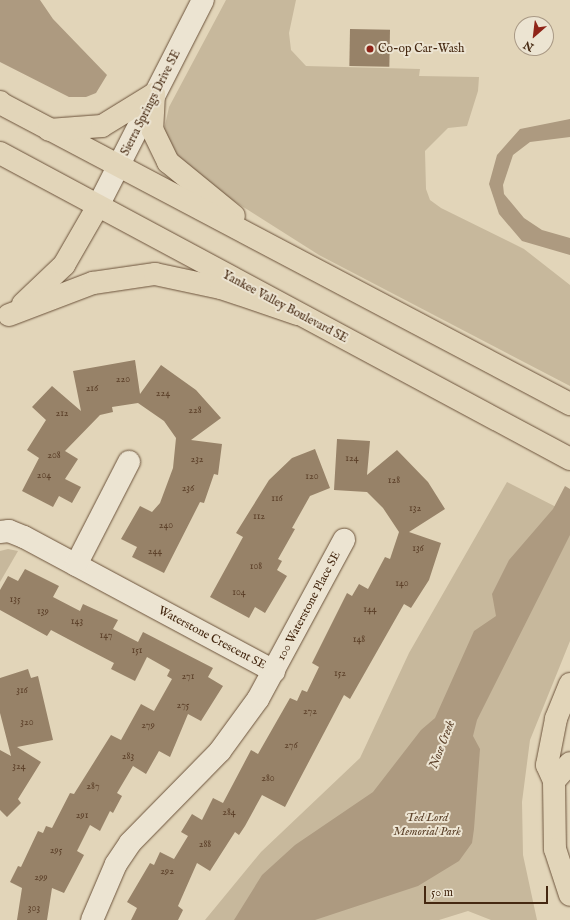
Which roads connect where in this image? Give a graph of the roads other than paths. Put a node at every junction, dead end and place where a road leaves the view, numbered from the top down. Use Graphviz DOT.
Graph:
graph roads {
  1 [pos="203,0"];
  2 [pos="154,94"];
  3 [pos="1,103"];
  4 [pos="49,130"];
  5 [pos="0,153"];
  6 [pos="118,167"];
  7 [pos="98,206"];
  8 [pos="288,256"];
  9 [pos="298,314"];
  10 [pos="5,318"];
  11 [pos="570,404"];
  12 [pos="569,459"];
  13 [pos="129,462"];
  14 [pos="0,532"];
  15 [pos="344,540"];
  16 [pos="76,565"];
  17 [pos="274,671"];
  18 [pos="570,684"];
  19 [pos="570,763"];
  20 [pos="554,781"];
  21 [pos="570,895"];
  22 [pos="92,920"];
  1 -- 2 [label="street, Sierra Springs Drive SE"];
  2 -- 4 [label="main road"];
  2 -- 6 [label="street, Sierra Springs Drive SE"];
  2 -- 8 [label="main road"];
  3 -- 4 [label="main road"];
  4 -- 6 [label="main road"];
  5 -- 7 [label="main road, Yankee Valley Boulevard SE"];
  6 -- 7 [label="street, Sierra Springs Drive SE"];
  6 -- 8 [label="main road"];
  7 -- 9 [label="main road, Yankee Valley Boulevard SE"];
  7 -- 10 [label="main road"];
  8 -- 11 [label="main road"];
  9 -- 10 [label="main road"];
  9 -- 12 [label="main road, Yankee Valley Boulevard SE"];
  13 -- 16 [label="street"];
  14 -- 16 [label="street, Waterstone Crescent SE"];
  15 -- 17 [label="street, 100 Waterstone Place SE"];
  16 -- 17 [label="street, Waterstone Crescent SE"];
  17 -- 22 [label="street, Waterstone Crescent SE"];
  18 -- 20 [label="main road"];
  19 -- 20 [label="main road"];
  20 -- 21 [label="main road"];
}
